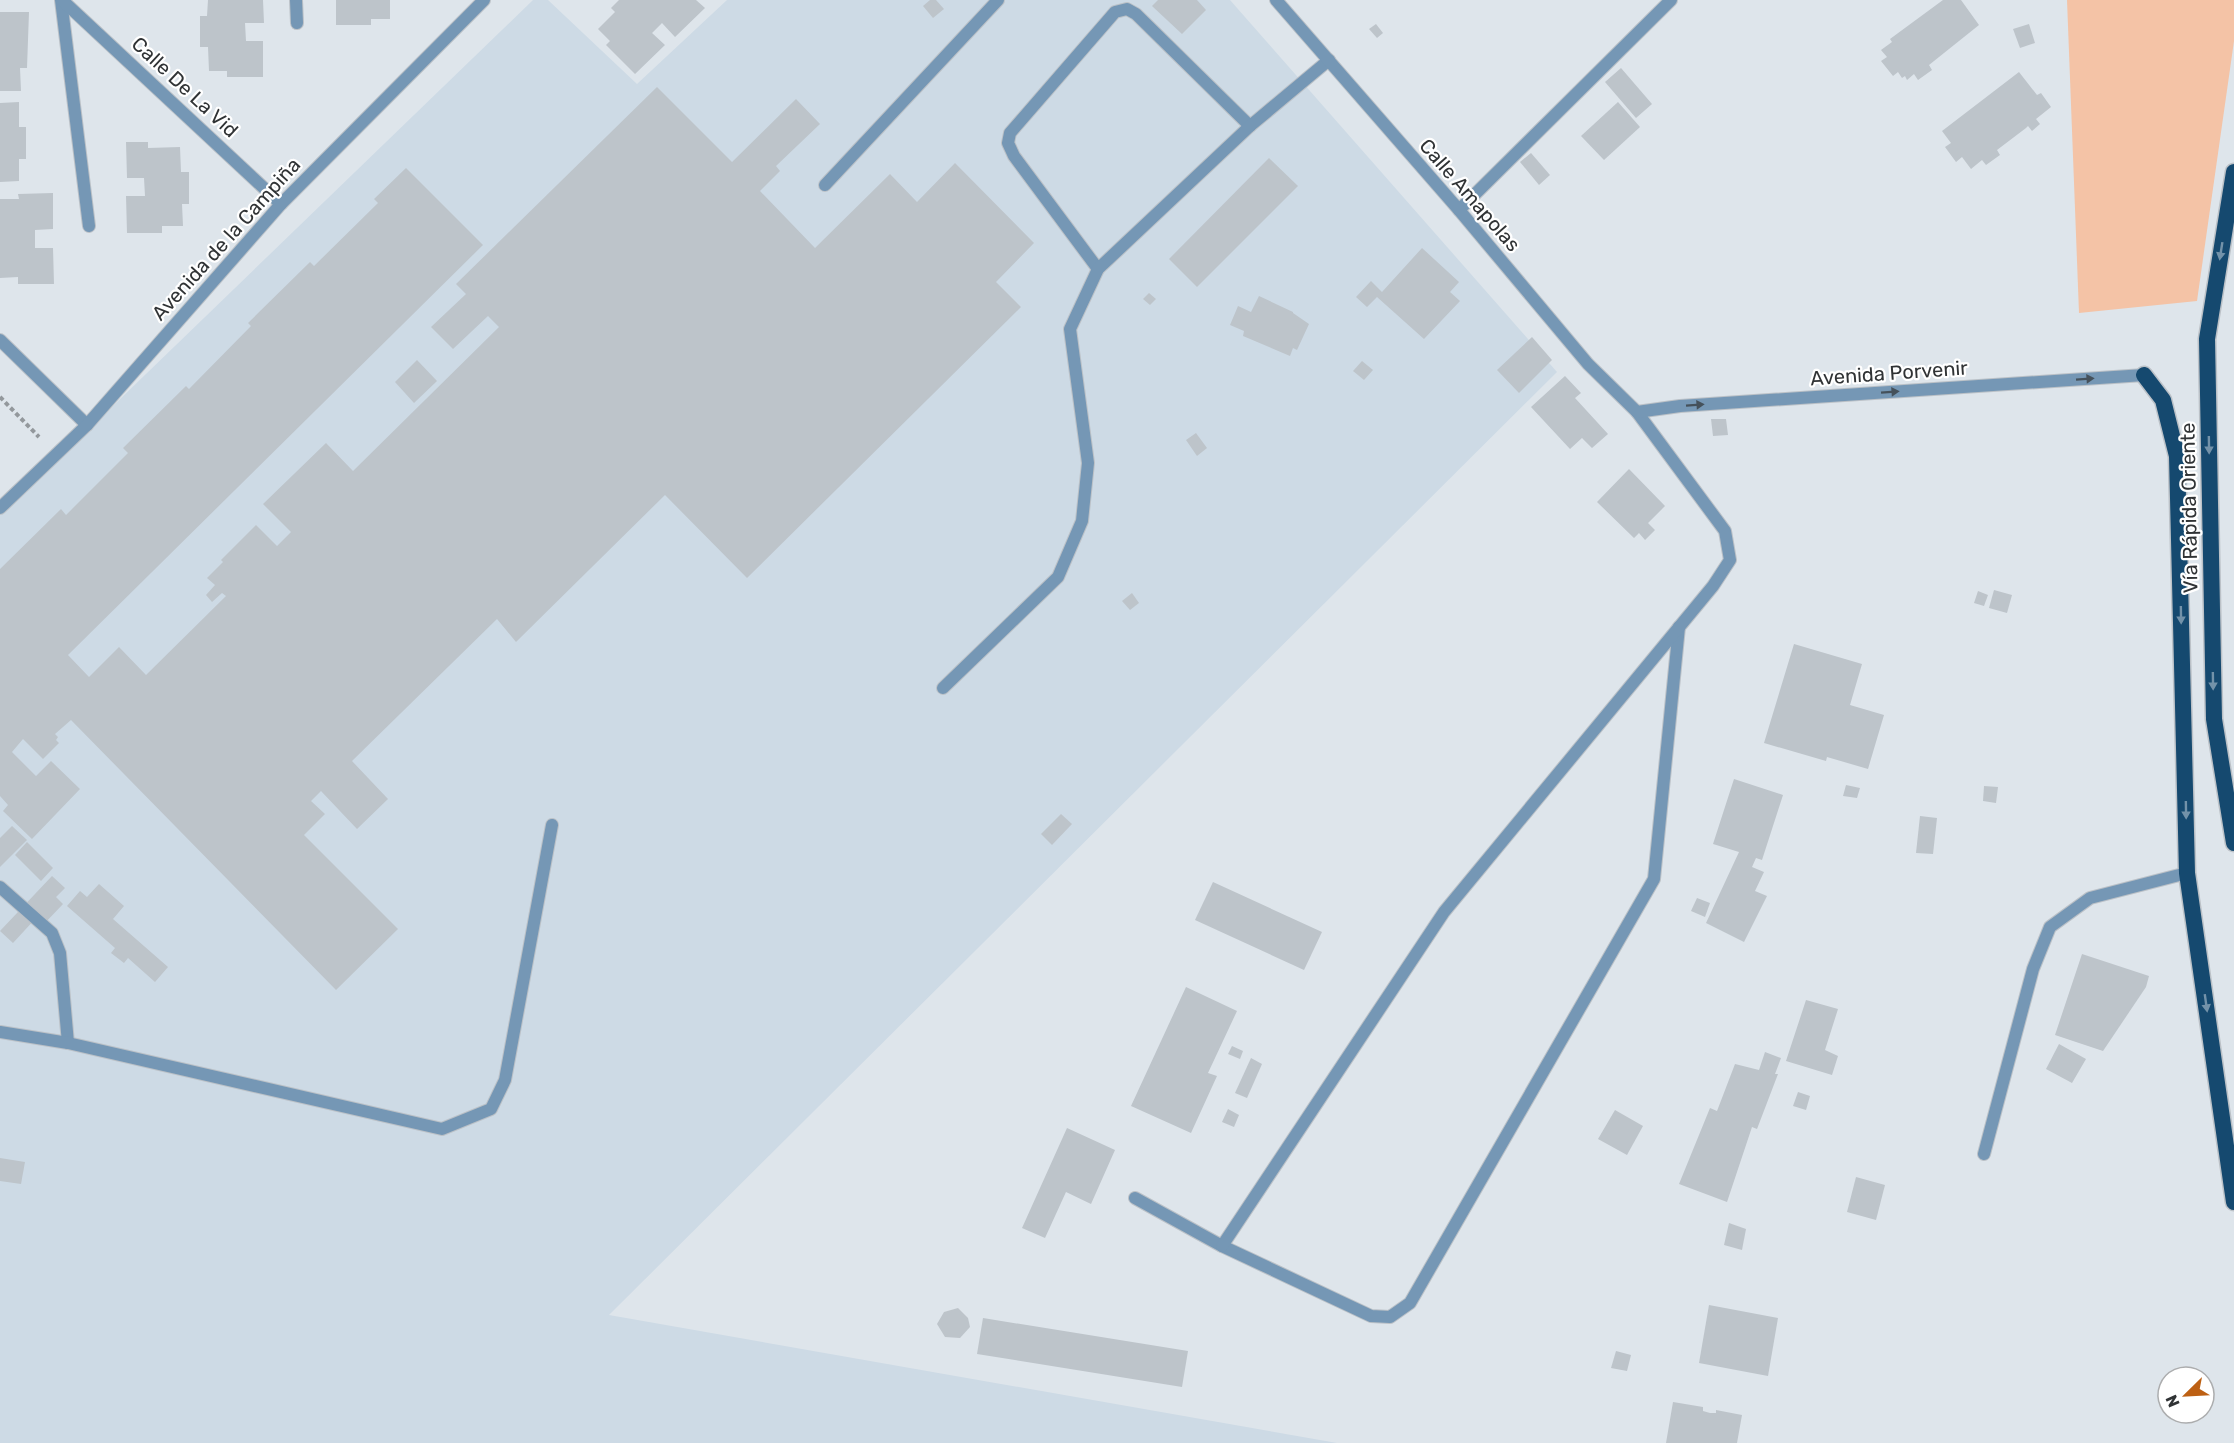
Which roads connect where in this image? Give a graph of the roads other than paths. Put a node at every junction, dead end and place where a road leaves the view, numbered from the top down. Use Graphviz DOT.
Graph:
graph roads {
  1 [pos="62,0"];
  2 [pos="296,0"];
  3 [pos="998,0"];
  4 [pos="1276,0"];
  5 [pos="1671,0"];
  6 [pos="480,2"];
  7 [pos="297,23"];
  8 [pos="1329,60"];
  9 [pos="1250,126"];
  10 [pos="2234,172"];
  11 [pos="825,185"];
  12 [pos="281,204"];
  13 [pos="1459,210"];
  14 [pos="89,226"];
  15 [pos="1098,269"];
  16 [pos="0,340"];
  17 [pos="2144,375"];
  18 [pos="1637,412"];
  19 [pos="87,425"];
  20 [pos="0,508"];
  21 [pos="1678,627"];
  22 [pos="943,688"];
  23 [pos="552,825"];
  24 [pos="2234,843"];
  25 [pos="2187,873"];
  26 [pos="0,887"];
  27 [pos="0,1032"];
  28 [pos="68,1043"];
  29 [pos="1984,1154"];
  30 [pos="1135,1198"];
  31 [pos="2234,1202"];
  32 [pos="1222,1246"];
  1 -- 12 [label="street, Calle De La Vid"];
  1 -- 14 [label="street"];
  2 -- 7 [label="street"];
  3 -- 11 [label="street"];
  4 -- 8 [label="street, Calle Amapolas"];
  5 -- 13 [label="street"];
  6 -- 12 [label="street, Avenida de la Campiña"];
  8 -- 9 [label="street"];
  8 -- 13 [label="street, Calle Amapolas"];
  9 -- 15 [label="street"];
  9 -- 15 [label="street"];
  10 -- 24 [label="highway, Vía Rápida Oriente, one-way"];
  12 -- 19 [label="street, Avenida de la Campiña"];
  13 -- 18 [label="street, Calle Amapolas"];
  15 -- 22 [label="street"];
  16 -- 19 [label="street"];
  18 -- 17 [label="street, Avenida Porvenir, one-way"];
  17 -- 25 [label="highway, one-way"];
  18 -- 21 [label="street, Calle Amapolas"];
  19 -- 20 [label="street, Avenida de la Campiña"];
  21 -- 32 [label="street, Calle Amapolas"];
  21 -- 32 [label="street"];
  23 -- 28 [label="street"];
  25 -- 29 [label="street"];
  25 -- 31 [label="highway, one-way"];
  26 -- 28 [label="street"];
  27 -- 28 [label="street"];
  30 -- 32 [label="street"];
}
